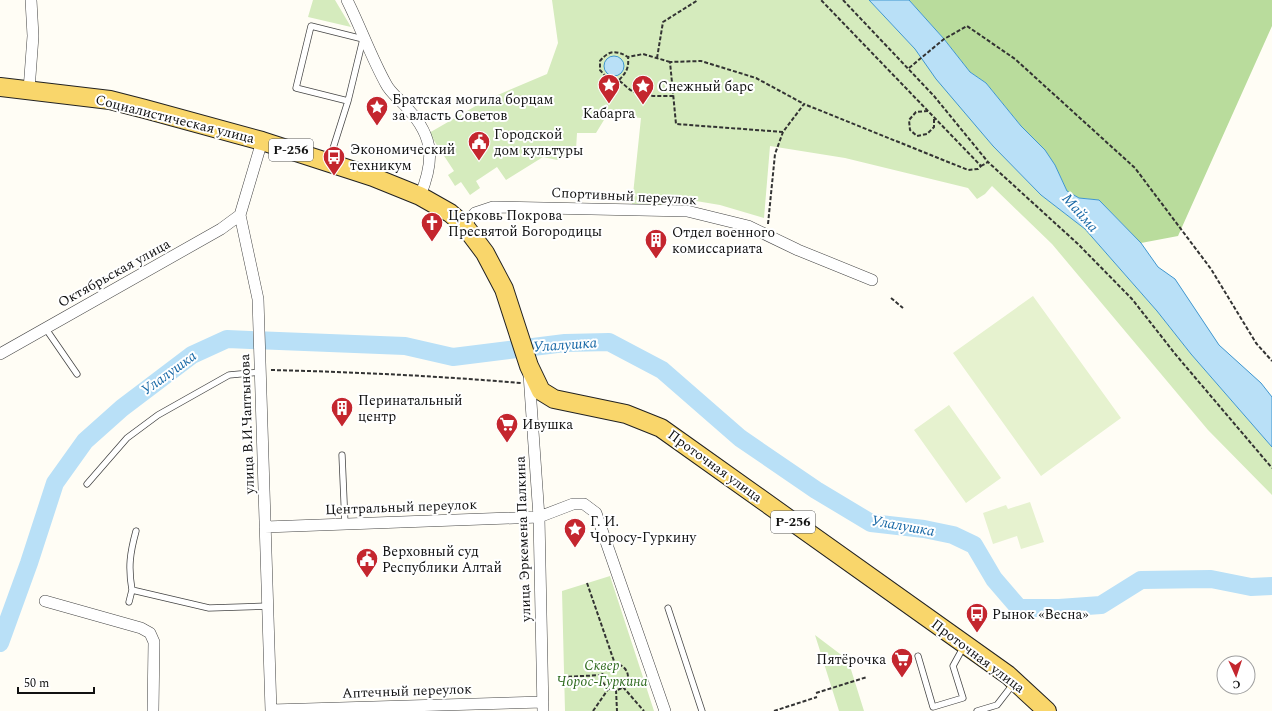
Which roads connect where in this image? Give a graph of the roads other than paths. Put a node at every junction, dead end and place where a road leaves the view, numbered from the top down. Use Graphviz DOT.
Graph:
graph roads {
  1 [pos="31,0"];
  2 [pos="347,0"];
  3 [pos="363,39"];
  4 [pos="0,87"];
  5 [pos="29,90"];
  6 [pos="348,101"];
  7 [pos="262,141"];
  8 [pos="329,163"];
  9 [pos="420,196"];
  10 [pos="240,215"];
  11 [pos="464,225"];
  12 [pos="872,280"];
  13 [pos="46,328"];
  14 [pos="0,354"];
  15 [pos="529,366"];
  16 [pos="264,369"];
  17 [pos="77,374"];
  18 [pos="342,455"];
  19 [pos="87,484"];
  20 [pos="539,517"];
  21 [pos="345,524"];
  22 [pos="265,527"];
  23 [pos="136,531"];
  24 [pos="132,590"];
  25 [pos="45,601"];
  26 [pos="129,602"];
  27 [pos="268,606"];
  28 [pos="668,608"];
  29 [pos="965,644"];
  30 [pos="918,656"];
  31 [pos="1015,681"];
  32 [pos="543,707"];
  33 [pos="991,709"];
  34 [pos="153,711"];
  35 [pos="271,711"];
  36 [pos="665,711"];
  37 [pos="702,711"];
  38 [pos="977,711"];
  39 [pos="1048,711"];
  1 -- 5 [label="street"];
  2 -- 3 [label="street"];
  3 -- 6 [label="lane"];
  3 -- 6 [label="lane"];
  3 -- 9 [label="street"];
  4 -- 5 [label="main road, Социалистическая улица / Р-256"];
  5 -- 7 [label="main road, Социалистическая улица / Р-256"];
  6 -- 8 [label="lane"];
  7 -- 8 [label="main road, Социалистическая улица / Р-256"];
  7 -- 10 [label="street, улица В.И.Чаптынова"];
  8 -- 9 [label="main road, Социалистическая улица / Р-256"];
  9 -- 11 [label="main road, Социалистическая улица / Р-256"];
  10 -- 13 [label="street, Октябрьская улица"];
  10 -- 16 [label="street, улица В.И.Чаптынова"];
  11 -- 12 [label="street, Спортивный переулок"];
  11 -- 15 [label="main road, Социалистическая улица / Р-256"];
  13 -- 14 [label="street, Октябрьская улица"];
  13 -- 17 [label="lane"];
  15 -- 20 [label="street, улица Эркемена Палкина"];
  15 -- 29 [label="main road, Проточная улица / Р-256"];
  16 -- 19 [label="lane"];
  16 -- 22 [label="street, улица В.И.Чаптынова"];
  18 -- 21 [label="lane"];
  20 -- 21 [label="street, Центральный переулок"];
  20 -- 32 [label="street, улица Эркемена Палкина"];
  20 -- 36 [label="street"];
  21 -- 22 [label="street, Центральный переулок"];
  22 -- 27 [label="street, улица В.И.Чаптынова"];
  23 -- 24 [label="lane"];
  24 -- 26 [label="lane"];
  24 -- 27 [label="lane"];
  25 -- 34 [label="street"];
  27 -- 35 [label="street, улица В.И.Чаптынова"];
  28 -- 37 [label="lane"];
  29 -- 30 [label="lane"];
  29 -- 31 [label="main road, Проточная улица / Р-256"];
  31 -- 33 [label="lane"];
  31 -- 39 [label="main road, Проточная улица / Р-256"];
  32 -- 35 [label="street, Аптечный переулок"];
  33 -- 38 [label="lane"];
}
